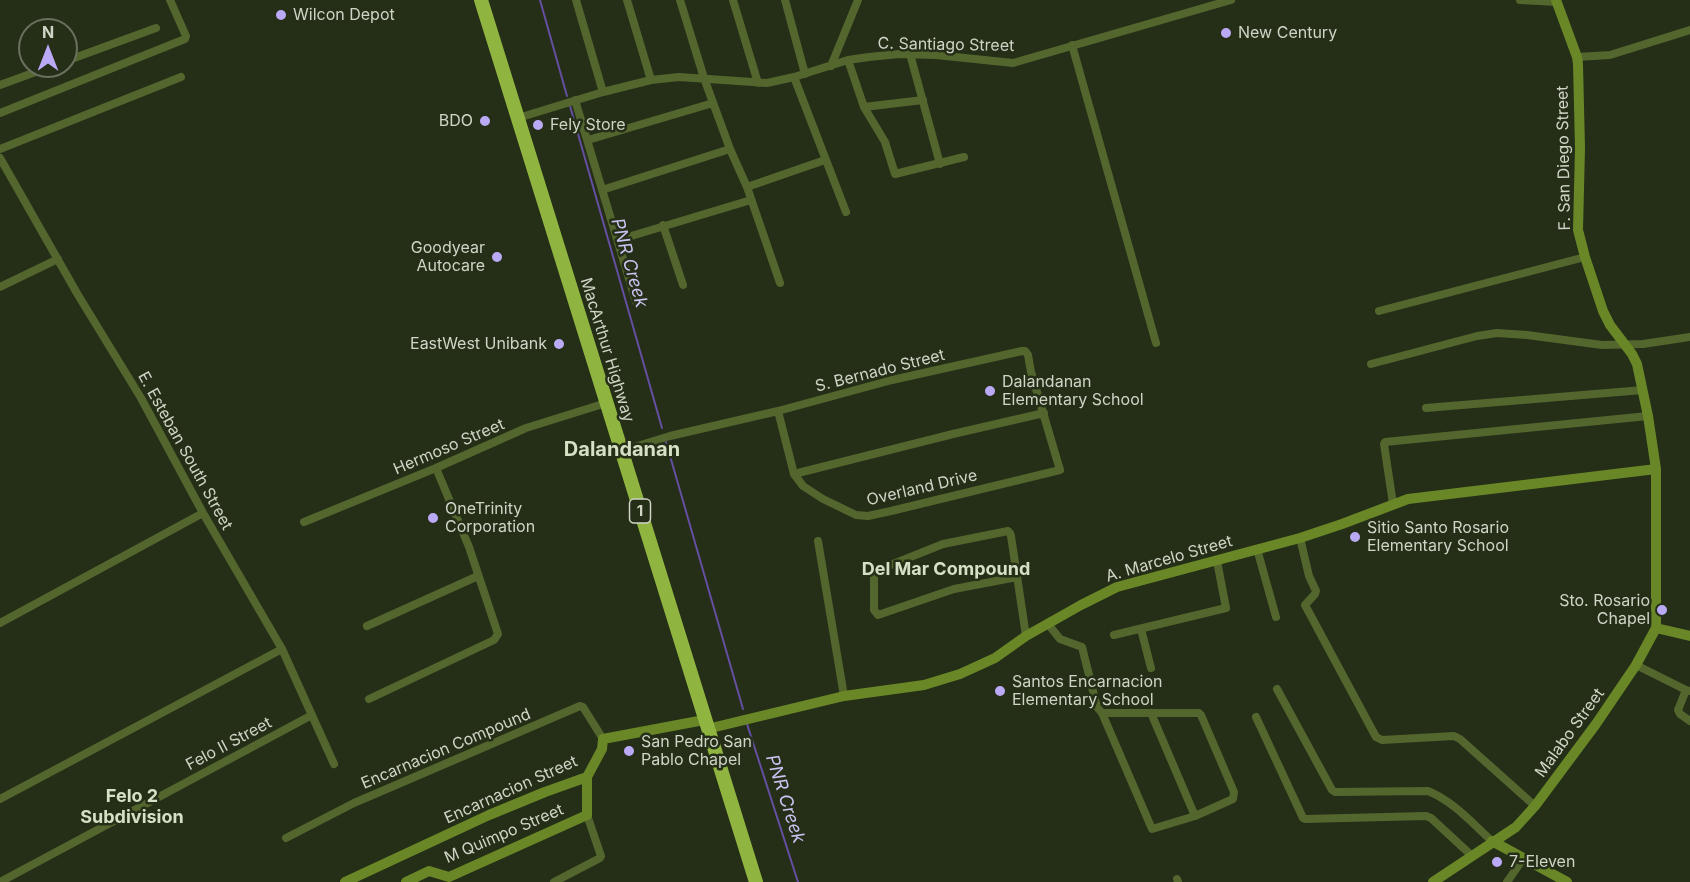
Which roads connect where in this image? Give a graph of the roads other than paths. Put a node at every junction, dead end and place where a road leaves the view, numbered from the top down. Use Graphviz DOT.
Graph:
graph roads {
  1 [pos="170,0"];
  2 [pos="481,0"];
  3 [pos="576,0"];
  4 [pos="627,0"];
  5 [pos="680,0"];
  6 [pos="733,0"];
  7 [pos="785,0"];
  8 [pos="858,0"];
  9 [pos="1231,0"];
  10 [pos="1520,0"];
  11 [pos="1557,1"];
  12 [pos="156,28"];
  13 [pos="1690,30"];
  14 [pos="1072,45"];
  15 [pos="910,54"];
  16 [pos="78,57"];
  17 [pos="1577,57"];
  18 [pos="848,60"];
  19 [pos="831,66"];
  20 [pos="805,74"];
  21 [pos="181,77"];
  22 [pos="794,77"];
  23 [pos="19,78"];
  24 [pos="704,78"];
  25 [pos="651,80"];
  26 [pos="758,83"];
  27 [pos="0,85"];
  28 [pos="603,92"];
  29 [pos="575,100"];
  30 [pos="923,100"];
  31 [pos="713,103"];
  32 [pos="864,107"];
  33 [pos="0,113"];
  34 [pos="518,118"];
  35 [pos="588,140"];
  36 [pos="0,149"];
  37 [pos="730,149"];
  38 [pos="964,157"];
  39 [pos="0,158"];
  40 [pos="825,160"];
  41 [pos="940,164"];
  42 [pos="747,187"];
  43 [pos="602,190"];
  44 [pos="751,200"];
  45 [pos="846,212"];
  46 [pos="663,225"];
  47 [pos="618,240"];
  48 [pos="1585,257"];
  49 [pos="58,259"];
  50 [pos="780,283"];
  51 [pos="683,285"];
  52 [pos="0,287"];
  53 [pos="636,302"];
  54 [pos="1379,311"];
  55 [pos="1690,337"];
  56 [pos="1156,343"];
  57 [pos="1625,346"];
  58 [pos="1371,364"];
  59 [pos="1642,390"];
  60 [pos="606,403"];
  61 [pos="1426,408"];
  62 [pos="778,411"];
  63 [pos="1044,413"];
  64 [pos="1648,416"];
  65 [pos="621,451"];
  66 [pos="436,468"];
  67 [pos="1656,469"];
  68 [pos="1060,470"];
  69 [pos="794,474"];
  70 [pos="1393,504"];
  71 [pos="203,513"];
  72 [pos="304,522"];
  73 [pos="1300,538"];
  74 [pos="818,541"];
  75 [pos="1257,549"];
  76 [pos="1217,561"];
  77 [pos="478,576"];
  78 [pos="1017,577"];
  79 [pos="1276,617"];
  80 [pos="0,623"];
  81 [pos="1048,624"];
  82 [pos="367,626"];
  83 [pos="1656,628"];
  84 [pos="1141,629"];
  85 [pos="1114,635"];
  86 [pos="1026,636"];
  87 [pos="1690,636"];
  88 [pos="282,649"];
  89 [pos="1636,665"];
  90 [pos="1151,668"];
  91 [pos="1277,689"];
  92 [pos="1688,691"];
  93 [pos="844,696"];
  94 [pos="369,699"];
  95 [pos="1102,713"];
  96 [pos="1151,713"];
  97 [pos="312,715"];
  98 [pos="1256,717"];
  99 [pos="1690,722"];
  100 [pos="706,725"];
  101 [pos="603,740"];
  102 [pos="334,764"];
  103 [pos="587,777"];
  104 [pos="0,799"];
  105 [pos="1535,806"];
  106 [pos="587,814"];
  107 [pos="1195,816"];
  108 [pos="286,838"];
  109 [pos="1492,841"];
  110 [pos="1471,855"];
  111 [pos="1523,859"];
  112 [pos="350,881"];
  113 [pos="0,882"];
  114 [pos="406,882"];
  115 [pos="554,882"];
  116 [pos="756,882"];
  117 [pos="1433,882"];
  118 [pos="1507,882"];
  119 [pos="1566,882"];
  1 -- 33 [label="street"];
  2 -- 34 [label="highway, MacArthur Highway / 1"];
  3 -- 28 [label="street"];
  4 -- 25 [label="street"];
  5 -- 24 [label="street"];
  6 -- 26 [label="street"];
  7 -- 20 [label="street"];
  8 -- 19 [label="street"];
  9 -- 14 [label="street, C. Santiago Street"];
  10 -- 11 [label="street"];
  11 -- 17 [label="street, F. San Diego Street"];
  12 -- 16 [label="street"];
  13 -- 17 [label="street"];
  14 -- 15 [label="street, C. Santiago Street"];
  14 -- 56 [label="street"];
  15 -- 18 [label="street, C. Santiago Street"];
  15 -- 30 [label="street"];
  17 -- 48 [label="street, F. San Diego Street"];
  18 -- 19 [label="street, C. Santiago Street"];
  18 -- 32 [label="street"];
  19 -- 20 [label="street, C. Santiago Street"];
  20 -- 22 [label="street, C. Santiago Street"];
  21 -- 36 [label="street"];
  22 -- 26 [label="street, C. Santiago Street"];
  22 -- 40 [label="street"];
  23 -- 27 [label="street"];
  24 -- 25 [label="street, C. Santiago Street"];
  24 -- 26 [label="street, C. Santiago Street"];
  24 -- 31 [label="street"];
  25 -- 28 [label="street, C. Santiago Street"];
  28 -- 29 [label="street, C. Santiago Street"];
  29 -- 34 [label="street, C. Santiago Street"];
  29 -- 35 [label="street"];
  30 -- 32 [label="street"];
  30 -- 41 [label="street"];
  31 -- 35 [label="street"];
  31 -- 37 [label="street"];
  32 -- 41 [label="street"];
  34 -- 60 [label="highway, MacArthur Highway / 1"];
  35 -- 43 [label="street"];
  37 -- 42 [label="street"];
  37 -- 43 [label="street"];
  38 -- 41 [label="street"];
  39 -- 49 [label="street, E. Esteban South Street"];
  40 -- 42 [label="street"];
  40 -- 45 [label="street"];
  42 -- 44 [label="street"];
  43 -- 47 [label="street"];
  44 -- 46 [label="street"];
  44 -- 50 [label="street"];
  46 -- 47 [label="street"];
  46 -- 51 [label="street"];
  47 -- 53 [label="street"];
  48 -- 54 [label="street"];
  48 -- 57 [label="street, F. San Diego Street"];
  49 -- 52 [label="street"];
  49 -- 71 [label="street, E. Esteban South Street"];
  55 -- 57 [label="street"];
  57 -- 58 [label="street"];
  57 -- 59 [label="street, F. San Diego Street"];
  59 -- 61 [label="street"];
  59 -- 64 [label="street, F. San Diego Street"];
  60 -- 65 [label="highway, MacArthur Highway / 1"];
  60 -- 66 [label="street, Hermoso Street"];
  62 -- 63 [label="street, S. Bernado Street"];
  62 -- 65 [label="street, S. Bernado Street"];
  62 -- 69 [label="street"];
  63 -- 68 [label="street, S. Bernado Street"];
  63 -- 69 [label="street"];
  64 -- 67 [label="street, F. San Diego Street"];
  64 -- 70 [label="street"];
  65 -- 100 [label="highway, MacArthur Highway / 1"];
  66 -- 72 [label="street, Hermoso Street"];
  66 -- 77 [label="street"];
  67 -- 70 [label="street, A. Marcelo Street"];
  67 -- 83 [label="street, F. San Diego Street"];
  68 -- 69 [label="street, Overland Drive"];
  70 -- 73 [label="street, A. Marcelo Street"];
  71 -- 80 [label="street"];
  71 -- 88 [label="street, E. Esteban South Street"];
  73 -- 75 [label="street, A. Marcelo Street"];
  73 -- 105 [label="street"];
  74 -- 93 [label="street"];
  75 -- 76 [label="street, A. Marcelo Street"];
  75 -- 79 [label="street"];
  76 -- 81 [label="street, A. Marcelo Street"];
  76 -- 84 [label="street"];
  77 -- 82 [label="street"];
  77 -- 94 [label="street"];
  78 -- 78 [label="street"];
  78 -- 86 [label="street"];
  81 -- 86 [label="street, A. Marcelo Street"];
  81 -- 95 [label="street"];
  83 -- 87 [label="street"];
  83 -- 89 [label="street, Malabo Street"];
  84 -- 85 [label="street"];
  84 -- 90 [label="street"];
  86 -- 93 [label="street, A. Marcelo Street"];
  88 -- 97 [label="street, E. Esteban South Street"];
  88 -- 104 [label="street"];
  89 -- 92 [label="street"];
  89 -- 105 [label="street, Malabo Street"];
  91 -- 109 [label="street"];
  92 -- 99 [label="street"];
  93 -- 100 [label="street, A. Marcelo Street"];
  95 -- 96 [label="street"];
  95 -- 107 [label="street"];
  96 -- 107 [label="street"];
  96 -- 107 [label="street"];
  97 -- 102 [label="street, E. Esteban South Street"];
  97 -- 113 [label="street, Felo II Street"];
  98 -- 110 [label="street"];
  100 -- 101 [label="street"];
  100 -- 116 [label="highway, MacArthur Highway / 1"];
  101 -- 103 [label="street, Encarnacion Street"];
  101 -- 108 [label="street, Encarnacion Compound"];
  103 -- 106 [label="street"];
  103 -- 112 [label="street, Encarnacion Street"];
  105 -- 109 [label="street, Malabo Street"];
  106 -- 114 [label="street, M Quimpo Street"];
  106 -- 115 [label="street"];
  109 -- 110 [label="street, Malabo Street"];
  109 -- 111 [label="street"];
  110 -- 117 [label="street, Malabo Street"];
  111 -- 118 [label="street"];
  111 -- 119 [label="street"];
}
